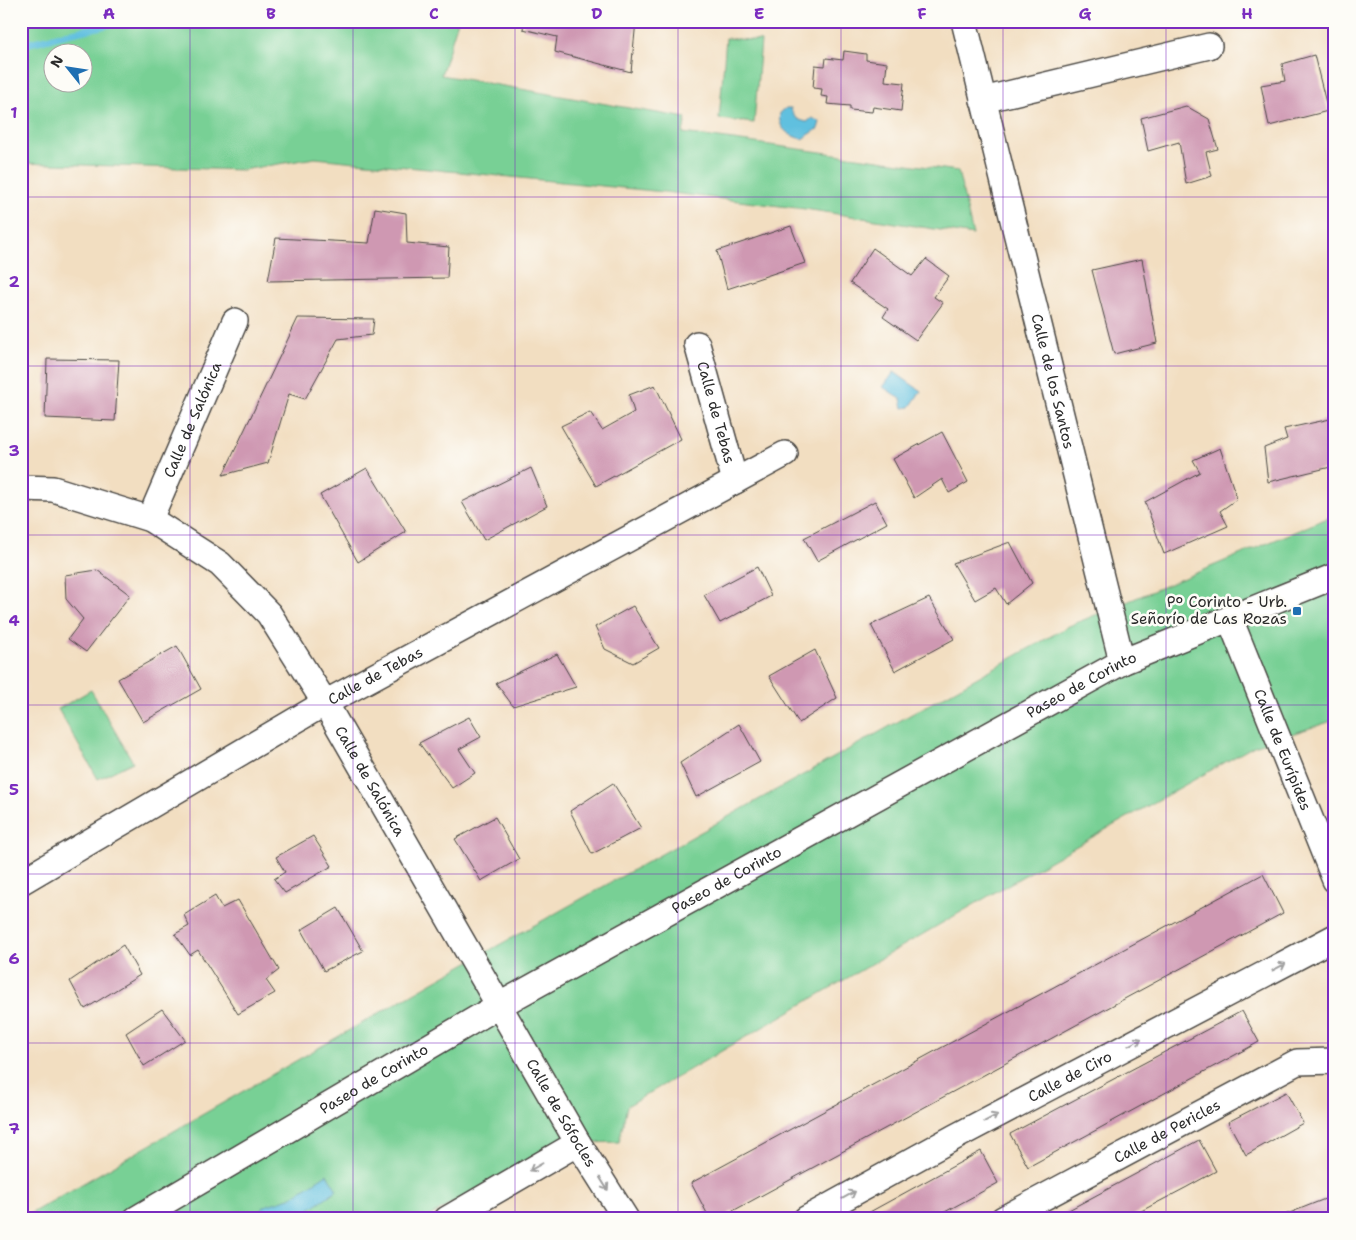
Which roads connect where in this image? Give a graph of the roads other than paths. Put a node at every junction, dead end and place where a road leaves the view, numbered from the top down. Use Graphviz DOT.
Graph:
graph roads {
  1 [pos="964,21"];
  2 [pos="1209,46"];
  3 [pos="983,100"];
  4 [pos="236,321"];
  5 [pos="697,344"];
  6 [pos="785,454"];
  7 [pos="735,481"];
  8 [pos="21,488"];
  9 [pos="150,519"];
  10 [pos="1335,576"];
  11 [pos="1230,619"];
  12 [pos="1122,662"];
  13 [pos="325,703"];
  14 [pos="1335,880"];
  15 [pos="21,882"];
  16 [pos="1335,937"];
  17 [pos="498,1006"];
  18 [pos="1335,1061"];
  19 [pos="578,1143"];
  20 [pos="136,1219"];
  21 [pos="447,1219"];
  22 [pos="626,1219"];
  23 [pos="806,1219"];
  24 [pos="1003,1219"];
  1 -- 3 [label="street, Calle de los Santos"];
  2 -- 3 [label="street"];
  3 -- 12 [label="street, Calle de los Santos"];
  4 -- 9 [label="street, Calle de Salónica"];
  5 -- 7 [label="street, Calle de Tebas"];
  6 -- 7 [label="street, Calle de Tebas"];
  7 -- 13 [label="street, Calle de Tebas"];
  8 -- 9 [label="street, Calle de Salónica"];
  9 -- 13 [label="street, Calle de Salónica"];
  10 -- 11 [label="street, Paseo de Corinto"];
  11 -- 12 [label="street, Paseo de Corinto"];
  11 -- 14 [label="street, Calle de Eurípides"];
  12 -- 17 [label="street, Paseo de Corinto"];
  13 -- 15 [label="street, Calle de Tebas"];
  13 -- 17 [label="street, Calle de Salónica"];
  23 -- 16 [label="street, Calle de Ciro, one-way"];
  17 -- 19 [label="street, Calle de Sófocles"];
  17 -- 20 [label="street, Paseo de Corinto"];
  18 -- 24 [label="street, Calle de Pericles"];
  19 -- 21 [label="street, one-way"];
  19 -- 22 [label="street, Calle de Sófocles, one-way"];
}
